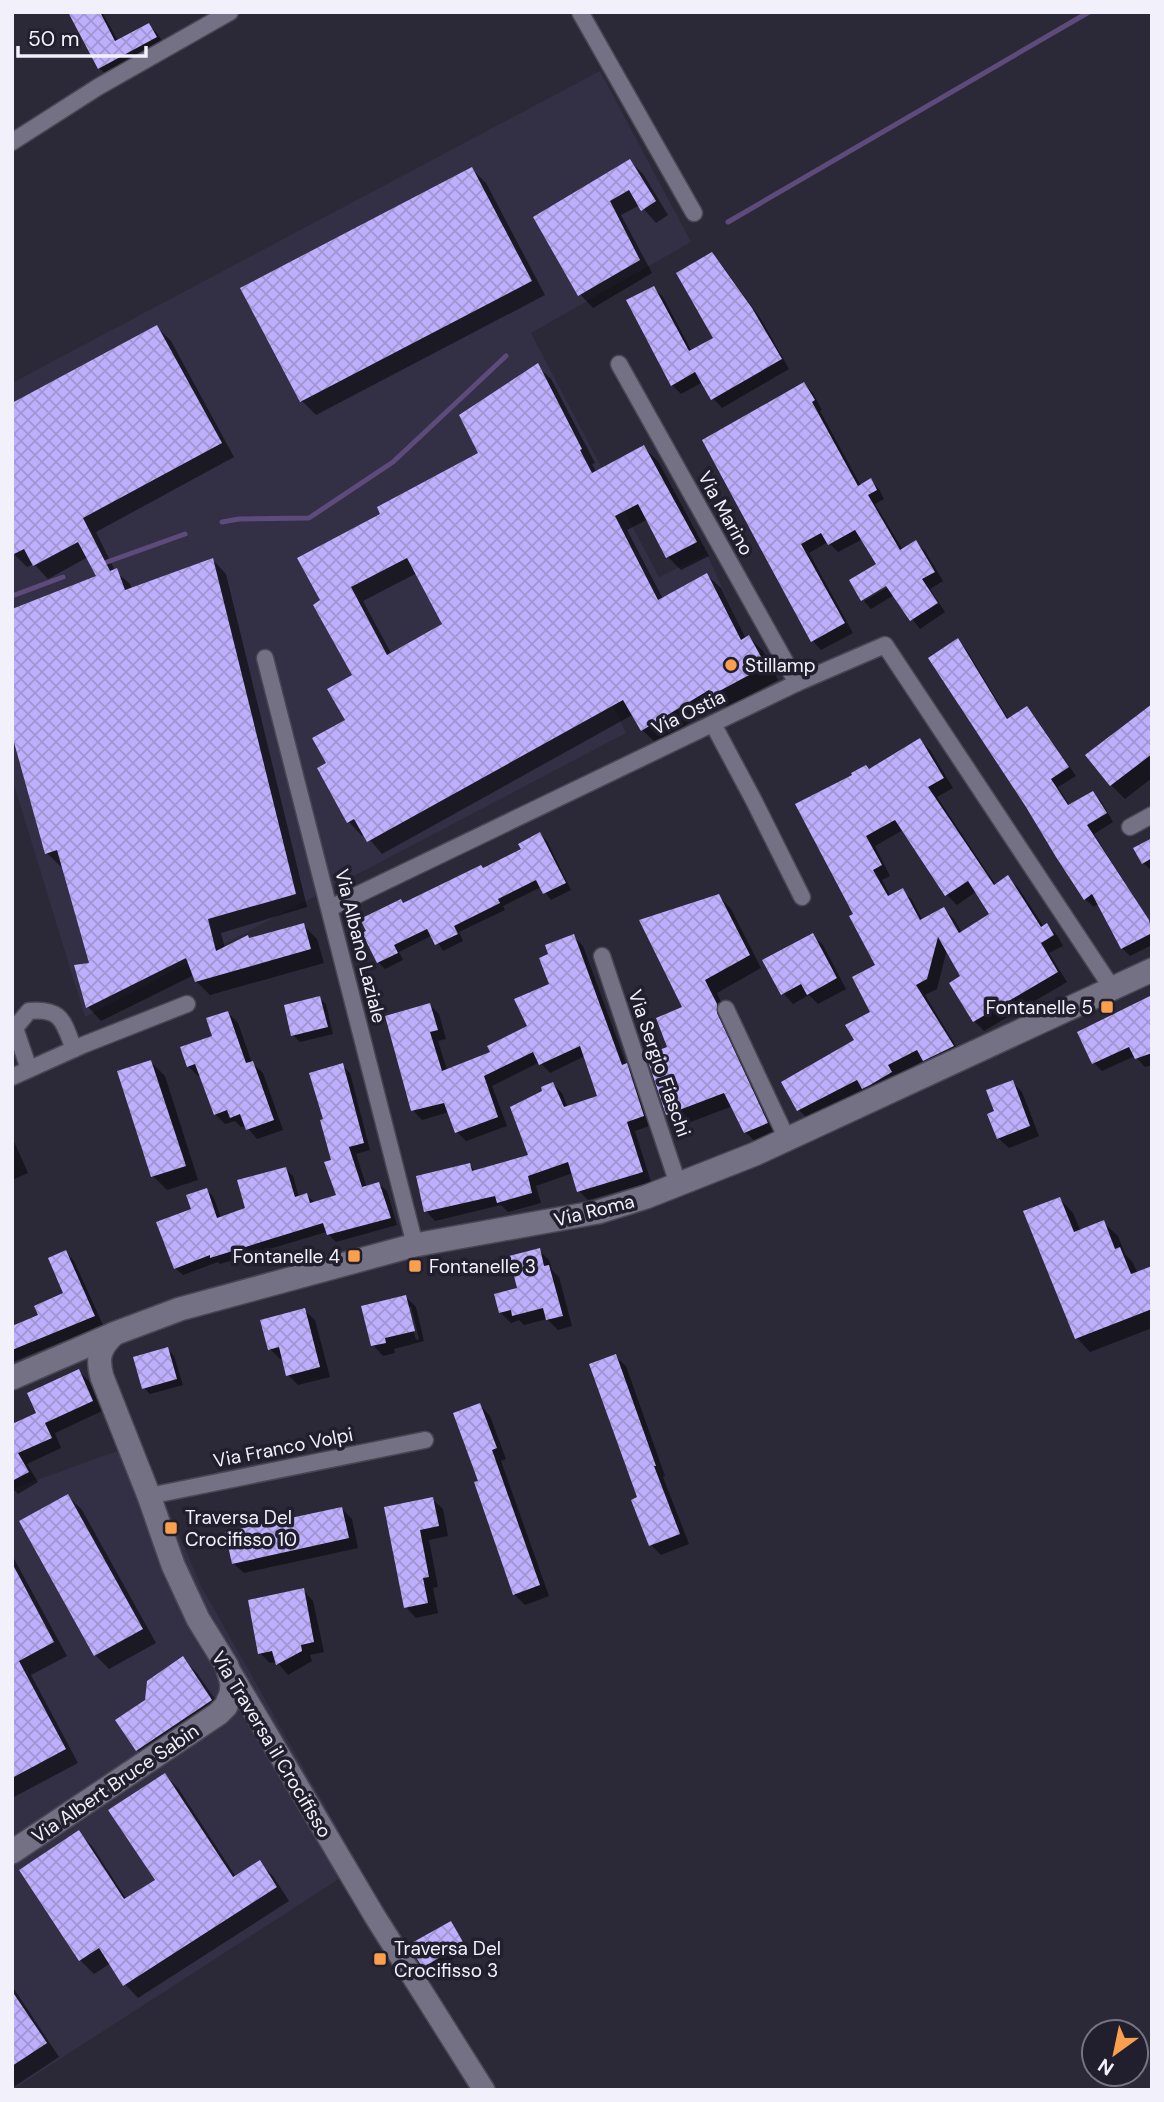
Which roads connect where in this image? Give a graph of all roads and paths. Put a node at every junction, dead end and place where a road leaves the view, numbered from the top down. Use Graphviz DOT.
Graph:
graph roads {
  1 [pos="230,12"];
  2 [pos="580,12"];
  3 [pos="12,142"];
  4 [pos="694,213"];
  5 [pos="619,364"];
  6 [pos="265,658"];
  7 [pos="797,683"];
  8 [pos="713,724"];
  9 [pos="1152,815"];
  10 [pos="1130,827"];
  11 [pos="802,897"];
  12 [pos="330,908"];
  13 [pos="602,956"];
  14 [pos="1152,970"];
  15 [pos="1112,988"];
  16 [pos="187,1004"];
  17 [pos="726,1010"];
  18 [pos="74,1049"];
  19 [pos="29,1069"];
  20 [pos="12,1077"];
  21 [pos="787,1139"];
  22 [pos="678,1184"];
  23 [pos="415,1245"];
  24 [pos="116,1332"];
  25 [pos="58,1358"];
  26 [pos="102,1377"];
  27 [pos="12,1378"];
  28 [pos="425,1440"];
  29 [pos="149,1496"];
  30 [pos="227,1666"];
  31 [pos="218,1714"];
  32 [pos="263,1730"];
  33 [pos="12,1852"];
  34 [pos="484,2090"];
  1 -- 3 [label="street"];
  2 -- 4 [label="street"];
  5 -- 7 [label="street, Via Marino"];
  6 -- 12 [label="street, Via Albano Laziale"];
  7 -- 8 [label="street, Via Ostia"];
  7 -- 15 [label="street, Via Ostia"];
  8 -- 11 [label="street"];
  8 -- 12 [label="street, Via Ostia"];
  9 -- 10 [label="street"];
  12 -- 23 [label="street, Via Albano Laziale"];
  13 -- 22 [label="street, Via Sergio Fiaschi"];
  14 -- 15 [label="main road, Via Roma"];
  15 -- 21 [label="main road, Via Roma"];
  16 -- 18 [label="street"];
  17 -- 21 [label="street"];
  18 -- 19 [label="street"];
  18 -- 19 [label="street"];
  19 -- 20 [label="street"];
  21 -- 22 [label="main road, Via Roma"];
  22 -- 23 [label="main road, Via Roma"];
  23 -- 24 [label="main road, Via Roma"];
  24 -- 25 [label="main road, Via Roma"];
  24 -- 26 [label="main road, Via Traversa il Crocifisso"];
  25 -- 26 [label="main road"];
  25 -- 27 [label="main road, Via Roma"];
  26 -- 29 [label="main road, Via Traversa il Crocifisso"];
  28 -- 29 [label="street, Via Franco Volpi"];
  29 -- 30 [label="main road, Via Traversa il Crocifisso"];
  30 -- 31 [label="main road, Via Albert Bruce Sabin"];
  30 -- 32 [label="street, Via Traversa il Crocifisso"];
  31 -- 32 [label="street, Via Albert Bruce Sabin"];
  31 -- 33 [label="main road, Via Albert Bruce Sabin"];
  32 -- 34 [label="street, Via Traversa il Crocifisso"];
}
